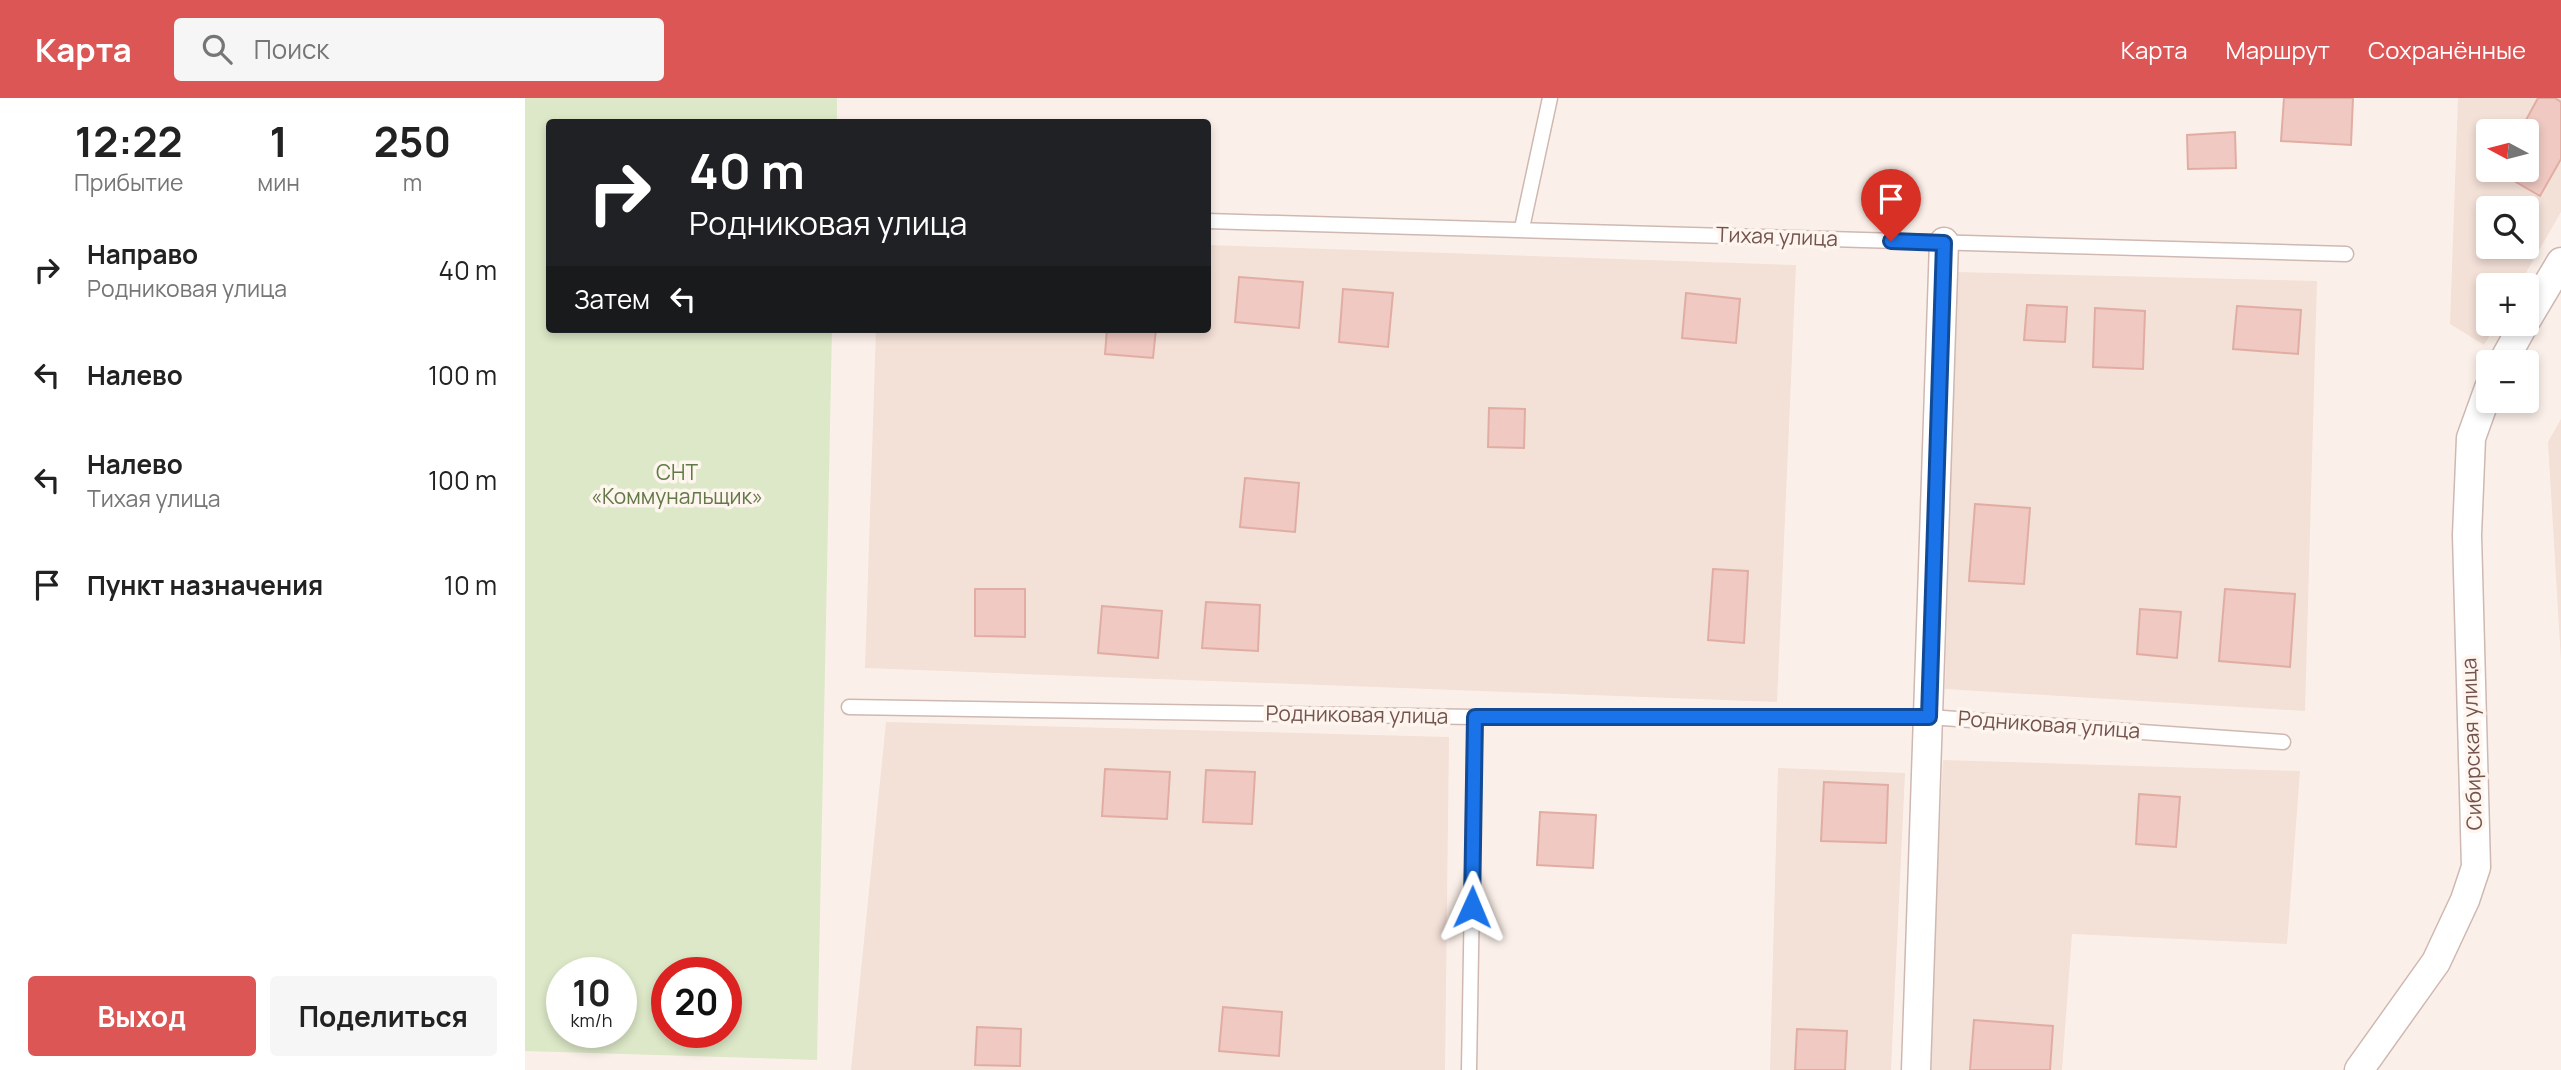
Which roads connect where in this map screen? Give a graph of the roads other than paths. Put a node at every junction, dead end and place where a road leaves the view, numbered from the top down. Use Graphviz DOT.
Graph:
graph roads {
  1 [pos="1550,98"];
  2 [pos="1211,221"];
  3 [pos="1522,228"];
  4 [pos="1944,243"];
  5 [pos="2346,254"];
  6 [pos="2561,262"];
  7 [pos="2539,299"];
  8 [pos="2480,413"];
  9 [pos="849,707"];
  10 [pos="1475,717"];
  11 [pos="1929,717"];
  12 [pos="2283,742"];
  13 [pos="1469,1070"];
  14 [pos="1916,1070"];
  15 [pos="2358,1070"];
  1 -- 3 [label="lane"];
  2 -- 3 [label="lane, Тихая улица"];
  3 -- 4 [label="lane, Тихая улица"];
  4 -- 5 [label="lane, Тихая улица"];
  4 -- 11 [label="street"];
  6 -- 7 [label="street"];
  8 -- 15 [label="street, Сибирская улица"];
  9 -- 10 [label="lane, Родниковая улица"];
  10 -- 11 [label="lane, Родниковая улица"];
  10 -- 13 [label="lane"];
  11 -- 12 [label="lane, Родниковая улица"];
  11 -- 14 [label="street"];
}
